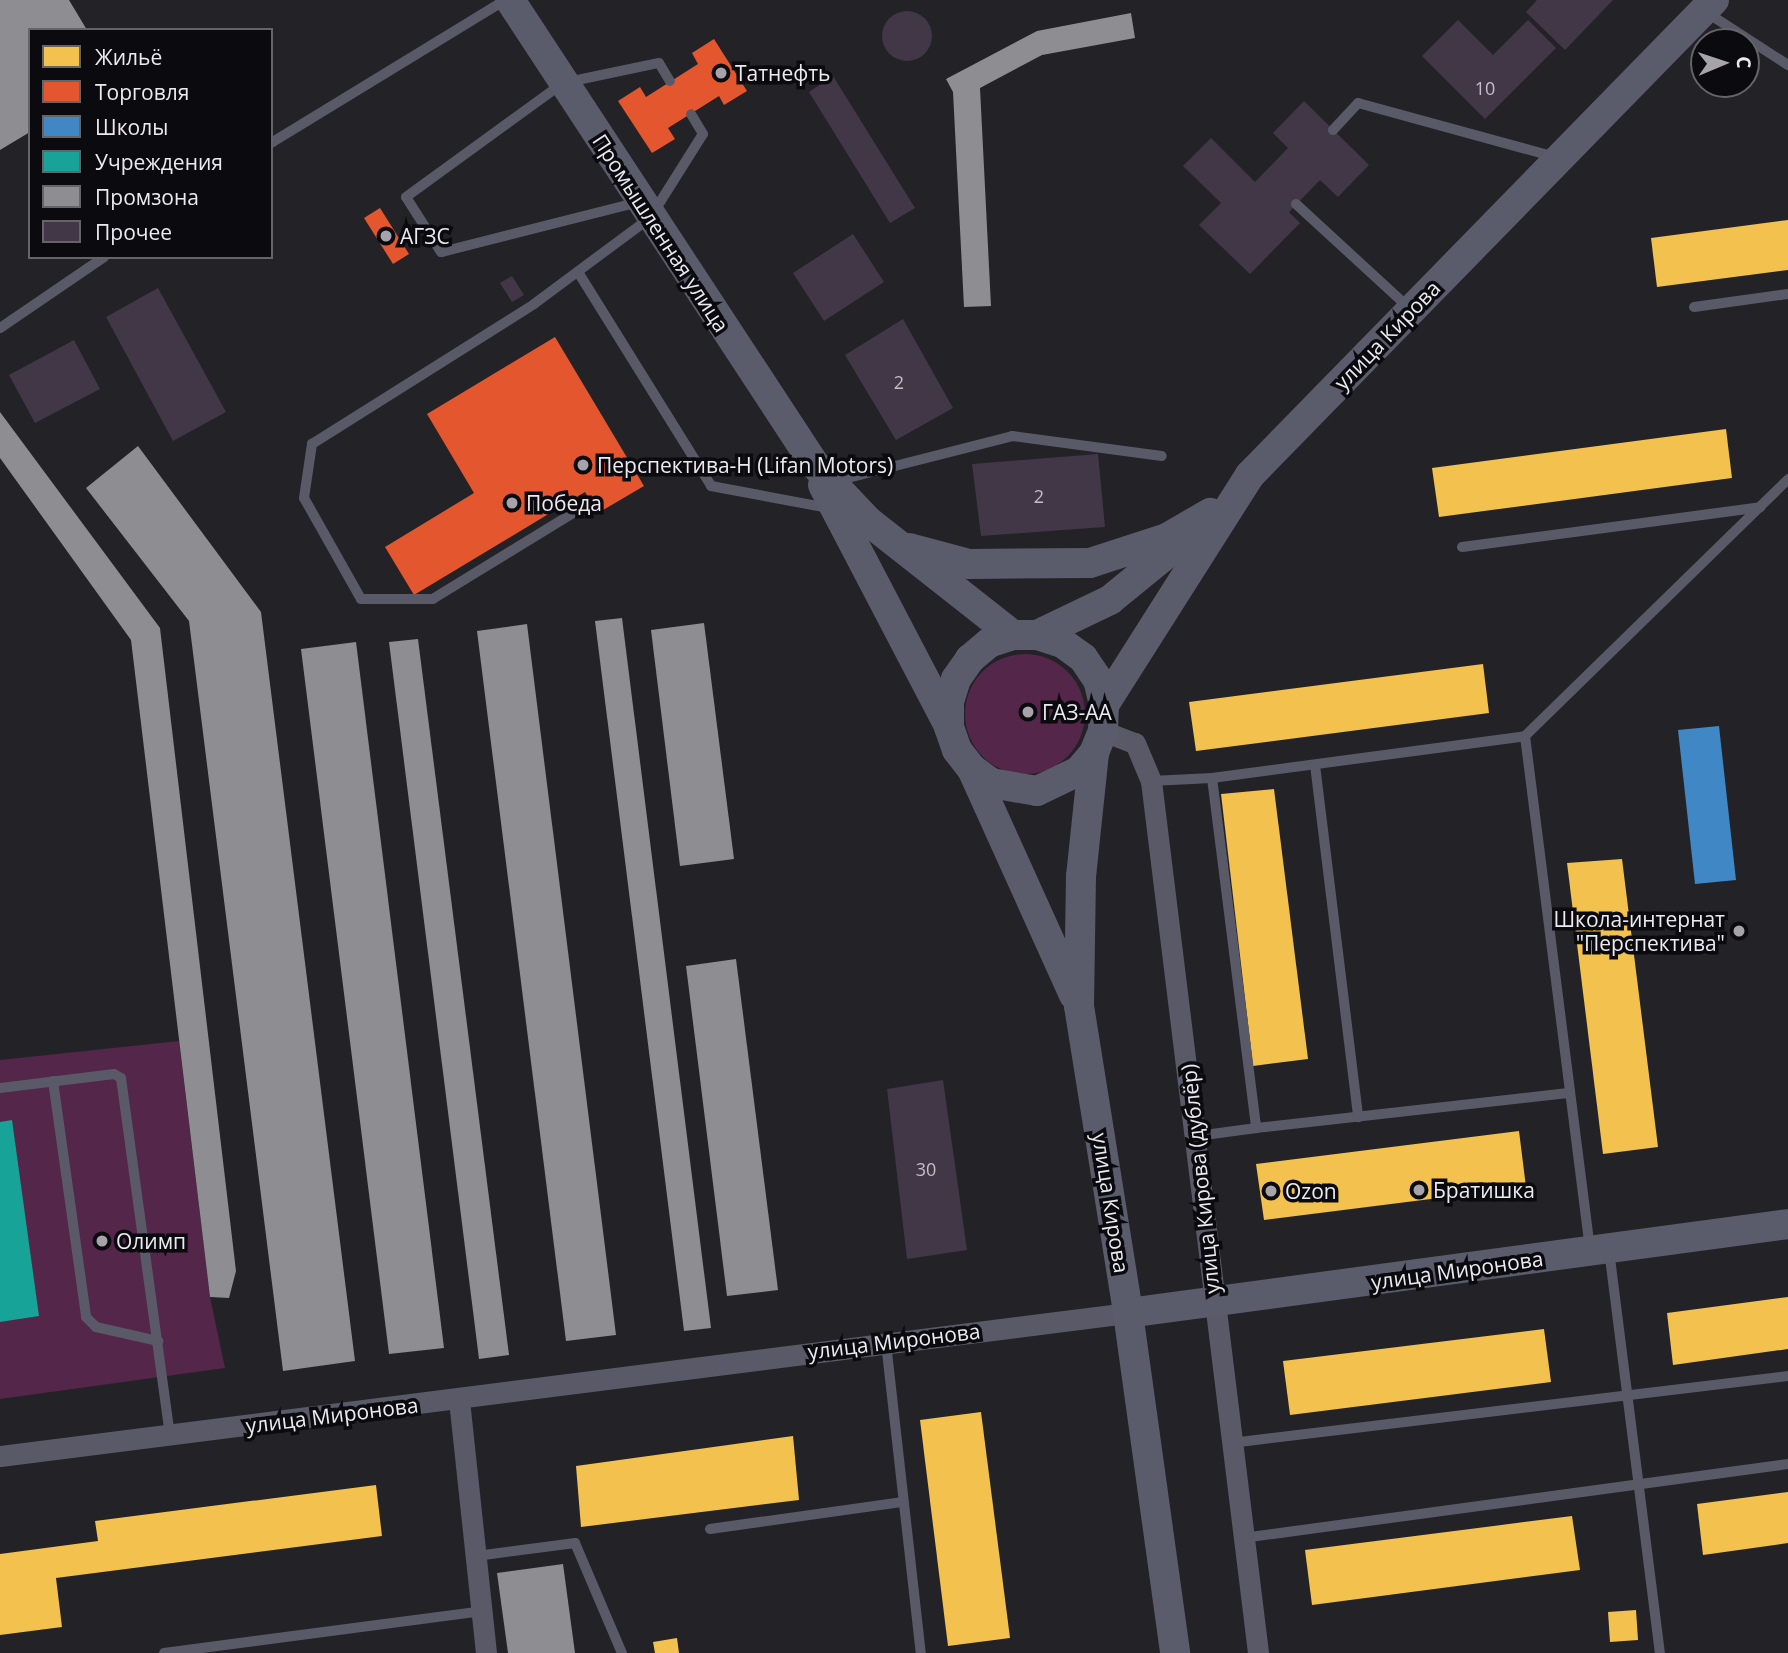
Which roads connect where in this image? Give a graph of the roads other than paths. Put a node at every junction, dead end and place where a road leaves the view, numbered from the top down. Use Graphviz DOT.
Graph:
graph roads {
  1 [pos="505,0"];
  2 [pos="510,0"];
  3 [pos="1709,5"];
  4 [pos="1788,65"];
  5 [pos="670,82"];
  6 [pos="563,83"];
  7 [pos="691,114"];
  8 [pos="1333,130"];
  9 [pos="273,142"];
  10 [pos="1562,159"];
  11 [pos="1296,204"];
  12 [pos="645,210"];
  13 [pos="101,259"];
  14 [pos="578,272"];
  15 [pos="1788,294"];
  16 [pos="1694,307"];
  17 [pos="1412,310"];
  18 [pos="0,328"];
  19 [pos="1162,456"];
  20 [pos="1250,475"];
  21 [pos="1788,479"];
  22 [pos="827,486"];
  23 [pos="1759,507"];
  24 [pos="578,510"];
  25 [pos="1210,513"];
  26 [pos="894,542"];
  27 [pos="1462,547"];
  28 [pos="1025,635"];
  29 [pos="949,727"];
  30 [pos="1100,730"];
  31 [pos="1525,736"];
  32 [pos="1315,765"];
  33 [pos="972,769"];
  34 [pos="1212,778"];
  35 [pos="1151,781"];
  36 [pos="1079,1006"];
  37 [pos="53,1081"];
  38 [pos="0,1088"];
  39 [pos="1568,1093"];
  40 [pos="1358,1117"];
  41 [pos="1256,1128"];
  42 [pos="1197,1136"];
  43 [pos="1788,1224"];
  44 [pos="1599,1250"];
  45 [pos="1213,1302"];
  46 [pos="1128,1313"];
  47 [pos="158,1341"];
  48 [pos="886,1341"];
  49 [pos="1788,1376"];
  50 [pos="1628,1395"];
  51 [pos="459,1400"];
  52 [pos="170,1435"];
  53 [pos="1229,1443"];
  54 [pos="0,1456"];
  55 [pos="1788,1464"];
  56 [pos="1640,1485"];
  57 [pos="903,1502"];
  58 [pos="710,1529"];
  59 [pos="1243,1538"];
  60 [pos="476,1556"];
  61 [pos="482,1611"];
  62 [pos="164,1653"];
  63 [pos="486,1653"];
  64 [pos="622,1653"];
  65 [pos="921,1653"];
  66 [pos="1175,1653"];
  67 [pos="1258,1653"];
  68 [pos="1660,1653"];
  1 -- 9 [label="lane"];
  2 -- 6 [label="main road, Промышленная улица"];
  3 -- 4 [label="lane"];
  3 -- 10 [label="main road, улица Кирова"];
  5 -- 6 [label="lane"];
  6 -- 12 [label="main road, Промышленная улица"];
  6 -- 12 [label="lane"];
  7 -- 12 [label="lane"];
  8 -- 10 [label="lane"];
  10 -- 17 [label="main road, улица Кирова"];
  11 -- 17 [label="lane"];
  12 -- 14 [label="lane"];
  12 -- 22 [label="main road, Промышленная улица"];
  13 -- 18 [label="lane"];
  14 -- 22 [label="lane"];
  14 -- 24 [label="lane"];
  15 -- 16 [label="lane"];
  17 -- 20 [label="main road, улица Кирова"];
  19 -- 22 [label="lane"];
  20 -- 25 [label="main road"];
  20 -- 30 [label="main road, улица Кирова"];
  21 -- 23 [label="lane"];
  22 -- 26 [label="main road"];
  22 -- 29 [label="main road"];
  23 -- 27 [label="lane"];
  23 -- 31 [label="lane"];
  25 -- 26 [label="main road"];
  25 -- 28 [label="main road"];
  26 -- 28 [label="main road"];
  28 -- 29 [label="main road"];
  28 -- 30 [label="main road"];
  29 -- 33 [label="main road"];
  30 -- 33 [label="main road"];
  30 -- 35 [label="street, улица Кирова (дублёр)"];
  30 -- 36 [label="main road, улица Кирова"];
  31 -- 32 [label="lane"];
  31 -- 39 [label="lane"];
  32 -- 34 [label="lane"];
  32 -- 40 [label="lane"];
  33 -- 36 [label="main road"];
  34 -- 35 [label="lane"];
  34 -- 41 [label="lane"];
  35 -- 42 [label="street, улица Кирова (дублёр)"];
  36 -- 46 [label="main road, улица Кирова"];
  37 -- 38 [label="lane"];
  37 -- 47 [label="lane"];
  37 -- 47 [label="lane"];
  39 -- 40 [label="lane"];
  39 -- 44 [label="lane"];
  40 -- 41 [label="lane"];
  41 -- 42 [label="lane"];
  42 -- 45 [label="street, улица Кирова (дублёр)"];
  43 -- 44 [label="main road, улица Миронова"];
  44 -- 45 [label="main road, улица Миронова"];
  44 -- 50 [label="lane"];
  45 -- 46 [label="main road, улица Миронова"];
  45 -- 53 [label="street, улица Кирова (дублёр)"];
  46 -- 48 [label="street, улица Миронова"];
  46 -- 66 [label="main road, улица Кирова"];
  47 -- 52 [label="lane"];
  48 -- 51 [label="street, улица Миронова"];
  48 -- 57 [label="lane"];
  49 -- 50 [label="lane"];
  50 -- 53 [label="lane"];
  50 -- 56 [label="lane"];
  51 -- 52 [label="street, улица Миронова"];
  51 -- 60 [label="street"];
  52 -- 54 [label="street, улица Миронова"];
  53 -- 59 [label="street, улица Кирова (дублёр)"];
  55 -- 56 [label="lane"];
  56 -- 59 [label="lane"];
  56 -- 68 [label="lane"];
  57 -- 58 [label="lane"];
  57 -- 65 [label="lane"];
  59 -- 67 [label="street, улица Кирова (дублёр)"];
  60 -- 61 [label="street"];
  60 -- 64 [label="lane"];
  61 -- 62 [label="lane"];
  61 -- 63 [label="street"];
}
